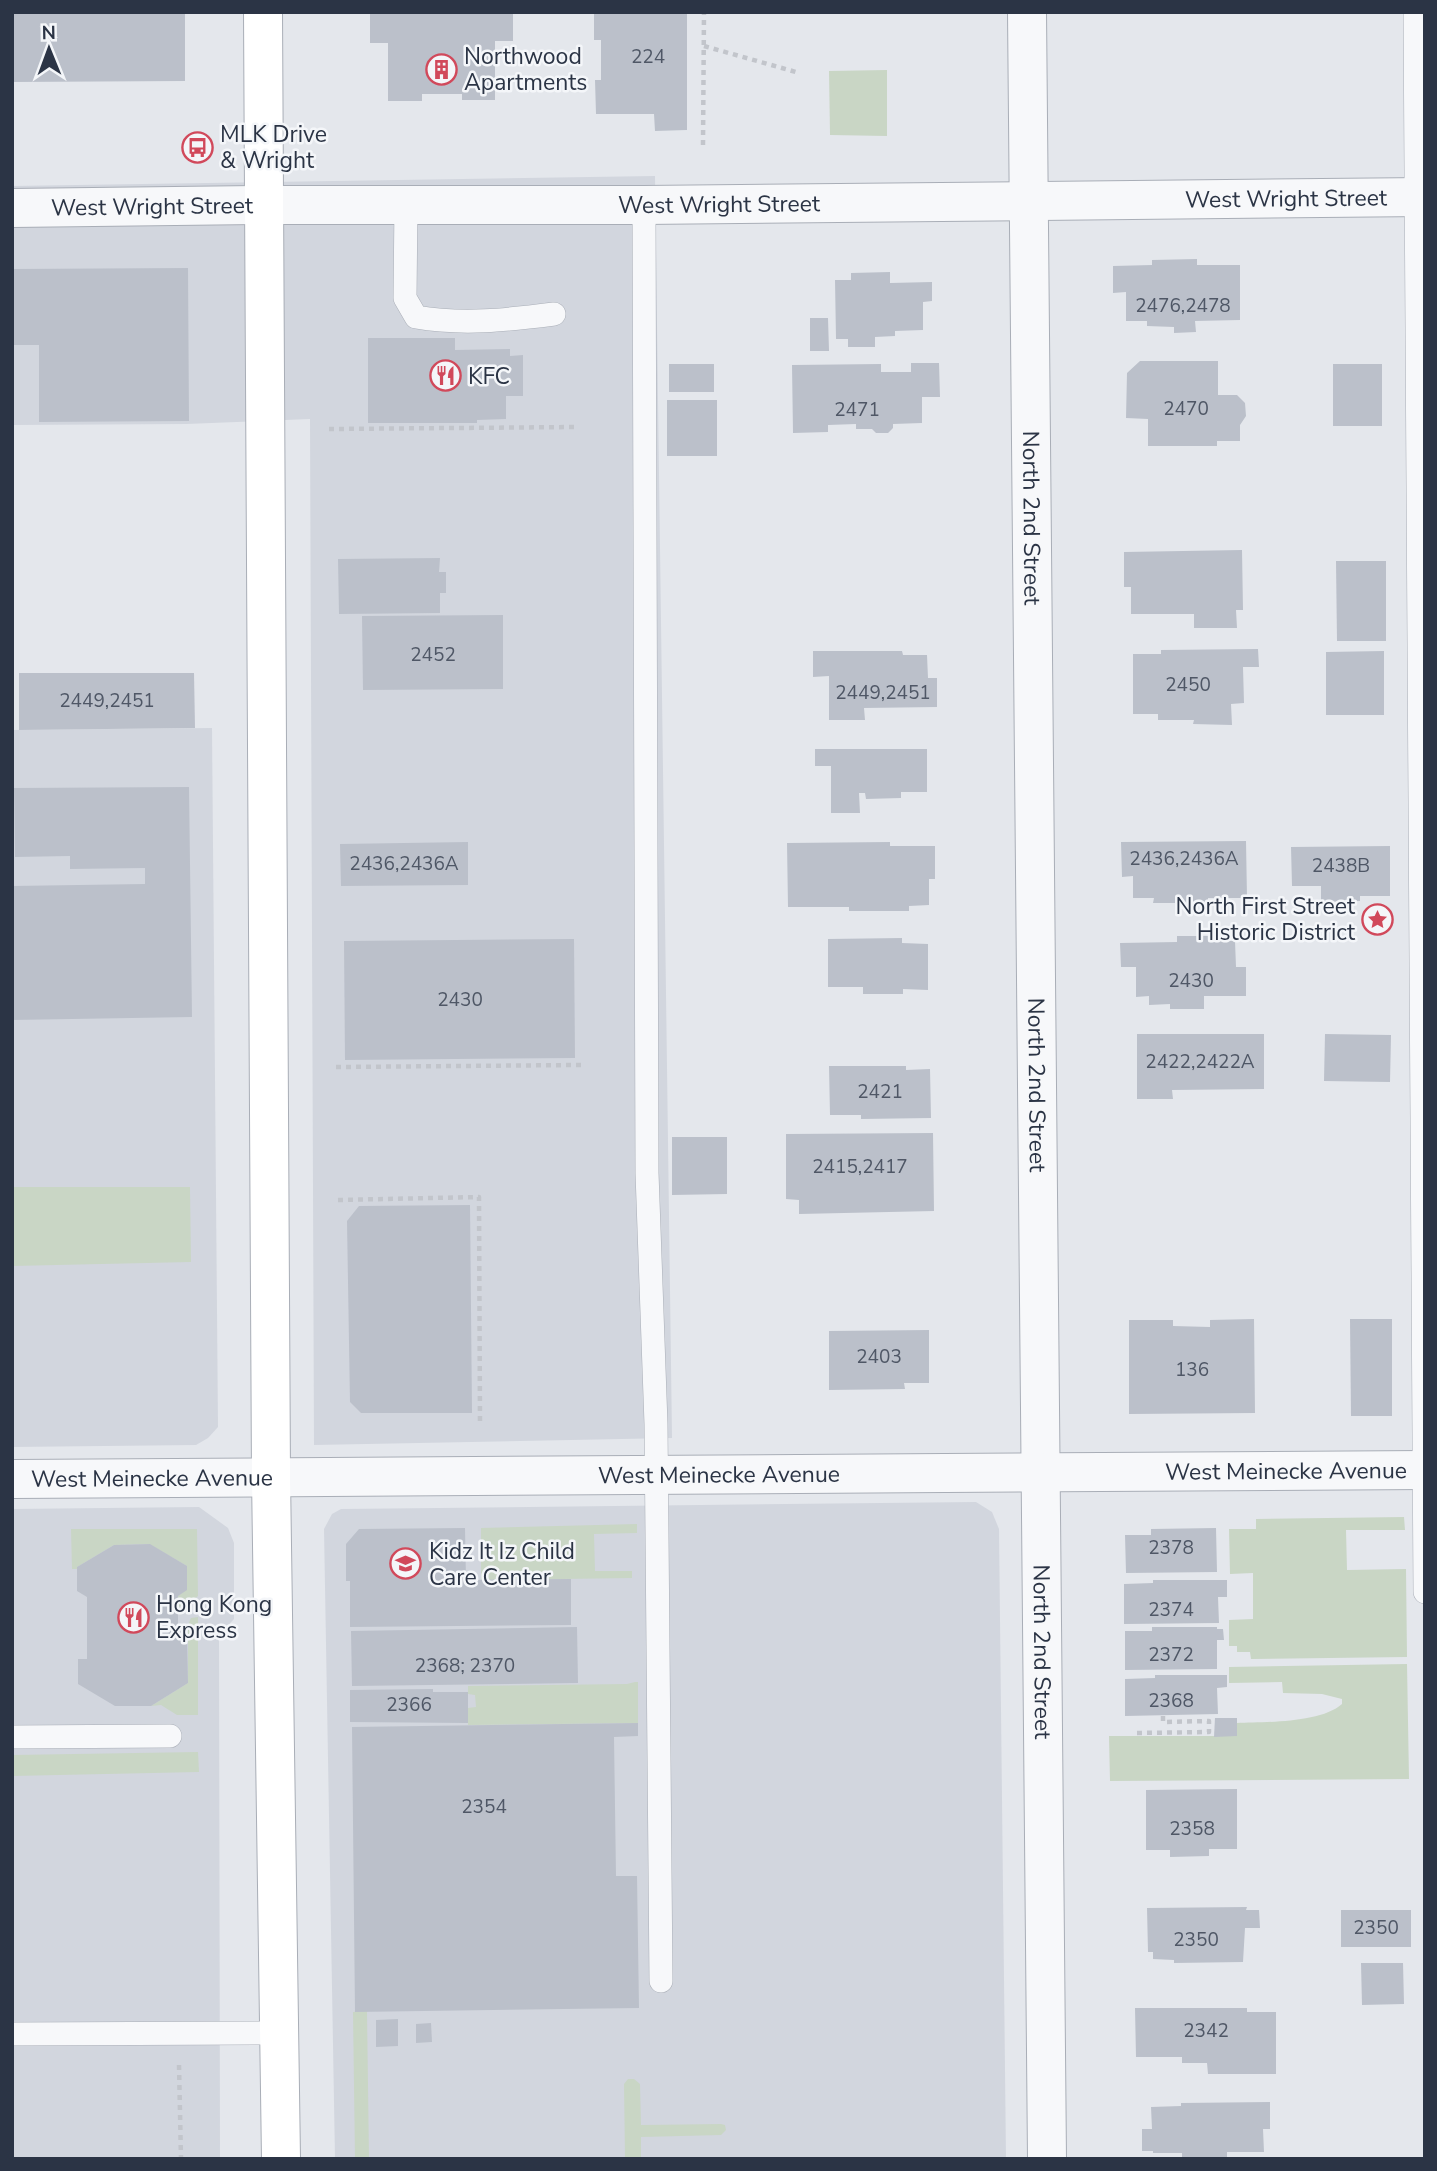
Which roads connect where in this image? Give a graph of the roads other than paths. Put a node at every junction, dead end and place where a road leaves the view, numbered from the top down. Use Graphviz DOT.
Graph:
graph roads {
  1 [pos="263,12"];
  2 [pos="1027,12"];
  3 [pos="1415,12"];
  4 [pos="1420,197"];
  5 [pos="1028,202"];
  6 [pos="263,205"];
  7 [pos="406,205"];
  8 [pos="644,205"];
  9 [pos="12,208"];
  10 [pos="554,314"];
  11 [pos="1424,1469"];
  12 [pos="1040,1471"];
  13 [pos="657,1474"];
  14 [pos="271,1477"];
  15 [pos="12,1479"];
  16 [pos="1425,1592"];
  17 [pos="170,1736"];
  18 [pos="12,1737"];
  19 [pos="661,1981"];
  20 [pos="279,2033"];
  21 [pos="12,2034"];
  22 [pos="281,2159"];
  23 [pos="1047,2159"];
  1 -- 6 [label="main road"];
  2 -- 5 [label="street, North 2nd Street"];
  3 -- 4 [label="lane"];
  4 -- 5 [label="street, West Wright Street"];
  4 -- 11 [label="lane"];
  5 -- 8 [label="street, West Wright Street"];
  5 -- 12 [label="street, North 2nd Street"];
  6 -- 7 [label="street, West Wright Street"];
  6 -- 9 [label="street, West Wright Street"];
  6 -- 14 [label="main road"];
  7 -- 8 [label="street, West Wright Street"];
  7 -- 10 [label="lane"];
  8 -- 13 [label="lane"];
  11 -- 12 [label="street, West Meinecke Avenue"];
  11 -- 16 [label="lane"];
  12 -- 13 [label="street, West Meinecke Avenue"];
  12 -- 23 [label="street, North 2nd Street"];
  13 -- 14 [label="street, West Meinecke Avenue"];
  13 -- 19 [label="lane"];
  14 -- 15 [label="street, West Meinecke Avenue"];
  14 -- 20 [label="main road"];
  17 -- 18 [label="lane"];
  20 -- 21 [label="lane"];
  20 -- 22 [label="main road"];
}
